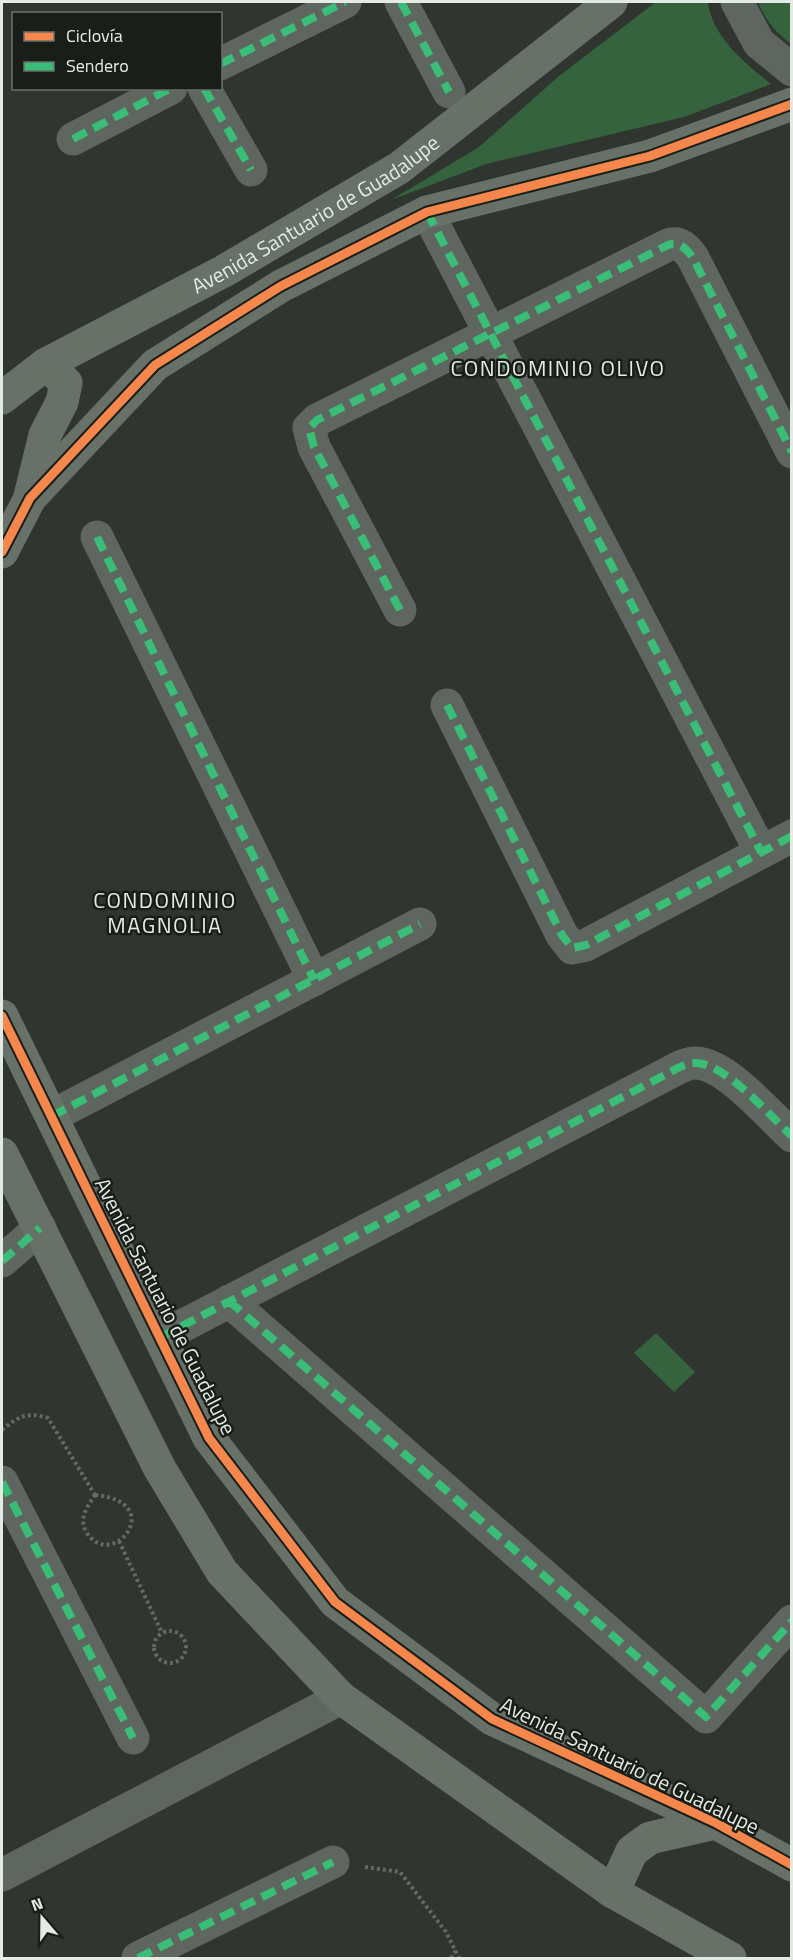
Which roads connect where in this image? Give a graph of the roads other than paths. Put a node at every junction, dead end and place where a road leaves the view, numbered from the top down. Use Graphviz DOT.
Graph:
graph roads {
  1 [pos="345,2"];
  2 [pos="401,2"];
  3 [pos="611,2"];
  4 [pos="737,2"];
  5 [pos="222,63"];
  6 [pos="792,70"];
  7 [pos="167,90"];
  8 [pos="205,90"];
  9 [pos="449,92"];
  10 [pos="792,104"];
  11 [pos="73,139"];
  12 [pos="250,170"];
  13 [pos="427,212"];
  14 [pos="489,333"];
  15 [pos="46,364"];
  16 [pos="2,398"];
  17 [pos="792,452"];
  18 [pos="30,498"];
  19 [pos="97,537"];
  20 [pos="2,552"];
  21 [pos="400,610"];
  22 [pos="447,705"];
  23 [pos="792,836"];
  24 [pos="761,852"];
  25 [pos="420,924"];
  26 [pos="314,980"];
  27 [pos="2,1016"];
  28 [pos="52,1116"];
  29 [pos="792,1136"];
  30 [pos="2,1154"];
  31 [pos="40,1228"];
  32 [pos="2,1261"];
  33 [pos="219,1307"];
  34 [pos="161,1337"];
  35 [pos="2,1482"];
  36 [pos="792,1622"];
  37 [pos="341,1698"];
  38 [pos="133,1738"];
  39 [pos="716,1823"];
  40 [pos="333,1862"];
  41 [pos="792,1865"];
  42 [pos="2,1875"];
  43 [pos="613,1892"];
  44 [pos="138,1959"];
  45 [pos="729,1959"];
  1 -- 5 [label="street"];
  2 -- 9 [label="street"];
  3 -- 15 [label="street, Avenida Santuario de Guadalupe"];
  4 -- 6 [label="street"];
  7 -- 11 [label="street"];
  8 -- 12 [label="street"];
  10 -- 13 [label="street"];
  13 -- 14 [label="street"];
  13 -- 18 [label="street"];
  14 -- 17 [label="street"];
  14 -- 21 [label="street"];
  14 -- 24 [label="street"];
  15 -- 16 [label="street, Avenida Santuario de Guadalupe"];
  15 -- 18 [label="street"];
  18 -- 20 [label="street"];
  19 -- 26 [label="street"];
  22 -- 24 [label="street"];
  23 -- 24 [label="street"];
  25 -- 26 [label="street"];
  26 -- 28 [label="street"];
  27 -- 28 [label="street, Avenida Santuario de Guadalupe"];
  28 -- 34 [label="street, Avenida Santuario de Guadalupe"];
  29 -- 33 [label="street"];
  30 -- 31 [label="street"];
  31 -- 32 [label="street"];
  31 -- 37 [label="street"];
  33 -- 34 [label="street"];
  33 -- 36 [label="street"];
  34 -- 39 [label="street, Avenida Santuario de Guadalupe"];
  35 -- 38 [label="street"];
  37 -- 42 [label="street"];
  37 -- 43 [label="street"];
  39 -- 41 [label="street, Avenida Santuario de Guadalupe"];
  39 -- 43 [label="street"];
  40 -- 44 [label="street"];
  43 -- 45 [label="street"];
}
